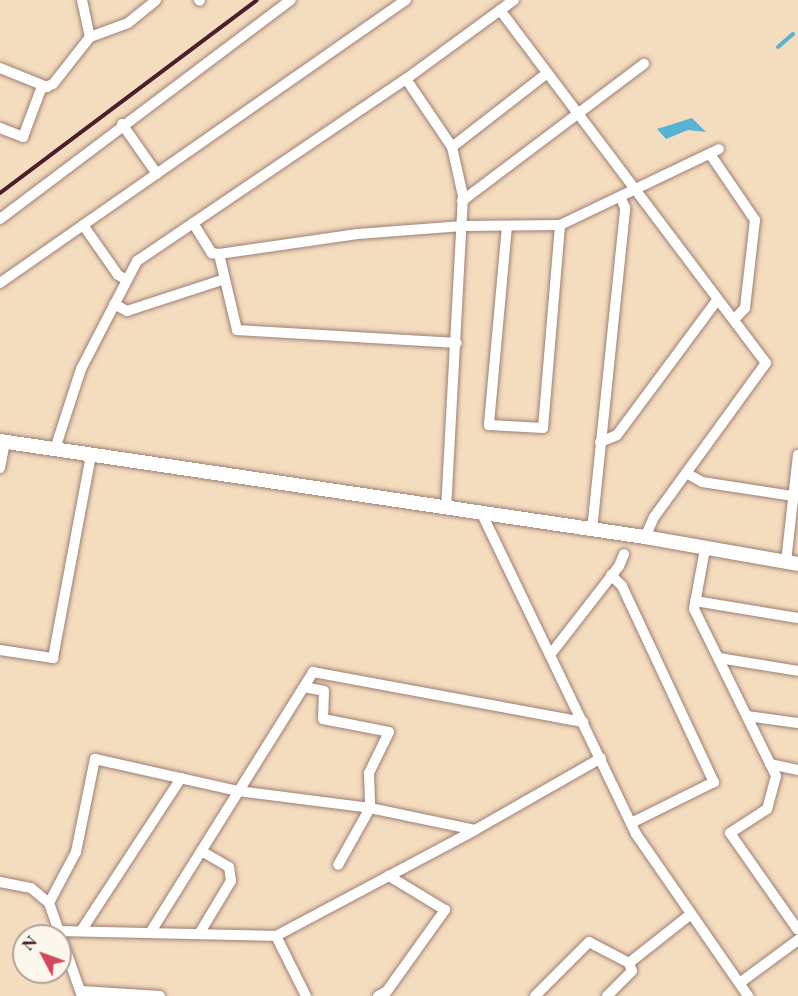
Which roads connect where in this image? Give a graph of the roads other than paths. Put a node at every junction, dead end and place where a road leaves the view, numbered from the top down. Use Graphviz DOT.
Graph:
graph roads {
  1 [pos="82,0"];
  2 [pos="156,0"];
  3 [pos="291,0"];
  4 [pos="406,0"];
  5 [pos="514,0"];
  6 [pos="500,10"];
  7 [pos="90,37"];
  8 [pos="644,64"];
  9 [pos="0,68"];
  10 [pos="546,74"];
  11 [pos="406,79"];
  12 [pos="47,87"];
  13 [pos="576,114"];
  14 [pos="122,124"];
  15 [pos="0,128"];
  16 [pos="452,147"];
  17 [pos="156,174"];
  18 [pos="636,190"];
  19 [pos="621,198"];
  20 [pos="462,201"];
  21 [pos="0,219"];
  22 [pos="193,223"];
  23 [pos="83,225"];
  24 [pos="560,225"];
  25 [pos="463,226"];
  26 [pos="507,226"];
  27 [pos="219,254"];
  28 [pos="225,279"];
  29 [pos="127,280"];
  30 [pos="0,283"];
  31 [pos="718,298"];
  32 [pos="114,304"];
  33 [pos="734,320"];
  34 [pos="457,343"];
  35 [pos="2,441"];
  36 [pos="600,442"];
  37 [pos="54,449"];
  38 [pos="92,455"];
  39 [pos="798,455"];
  40 [pos="0,468"];
  41 [pos="686,473"];
  42 [pos="792,496"];
  43 [pos="446,508"];
  44 [pos="482,514"];
  45 [pos="592,530"];
  46 [pos="645,537"];
  47 [pos="705,549"];
  48 [pos="624,554"];
  49 [pos="792,563"];
  50 [pos="611,575"];
  51 [pos="695,601"];
  52 [pos="798,618"];
  53 [pos="0,650"];
  54 [pos="550,655"];
  55 [pos="719,658"];
  56 [pos="798,671"];
  57 [pos="304,687"];
  58 [pos="747,716"];
  59 [pos="583,722"];
  60 [pos="798,723"];
  61 [pos="601,758"];
  62 [pos="770,764"];
  63 [pos="798,770"];
  64 [pos="181,778"];
  65 [pos="238,791"];
  66 [pos="370,808"];
  67 [pos="631,823"];
  68 [pos="475,830"];
  69 [pos="201,850"];
  70 [pos="338,865"];
  71 [pos="389,876"];
  72 [pos="0,882"];
  73 [pos="49,903"];
  74 [pos="692,914"];
  75 [pos="59,924"];
  76 [pos="798,930"];
  77 [pos="72,932"];
  78 [pos="81,932"];
  79 [pos="150,933"];
  80 [pos="199,934"];
  81 [pos="276,936"];
  82 [pos="798,940"];
  83 [pos="72,962"];
  84 [pos="629,963"];
  85 [pos="741,982"];
  86 [pos="82,994"];
  87 [pos="160,996"];
  88 [pos="306,996"];
  89 [pos="378,996"];
  90 [pos="535,996"];
  91 [pos="607,996"];
  92 [pos="748,996"];
  1 -- 7 [label="street"];
  2 -- 7 [label="street"];
  3 -- 14 [label="street"];
  4 -- 17 [label="street"];
  5 -- 6 [label="street"];
  6 -- 10 [label="street"];
  6 -- 11 [label="street"];
  7 -- 12 [label="street"];
  8 -- 13 [label="street"];
  9 -- 12 [label="street"];
  10 -- 13 [label="street"];
  10 -- 16 [label="street"];
  11 -- 16 [label="street"];
  11 -- 22 [label="street"];
  12 -- 15 [label="street"];
  13 -- 18 [label="street"];
  13 -- 20 [label="street"];
  14 -- 17 [label="street"];
  14 -- 21 [label="street"];
  16 -- 20 [label="street"];
  17 -- 23 [label="street"];
  18 -- 19 [label="street"];
  18 -- 31 [label="street"];
  18 -- 33 [label="street"];
  19 -- 24 [label="street"];
  19 -- 36 [label="street"];
  20 -- 25 [label="street"];
  22 -- 27 [label="street"];
  22 -- 29 [label="street"];
  23 -- 29 [label="street"];
  23 -- 30 [label="street"];
  24 -- 26 [label="street"];
  24 -- 26 [label="street"];
  25 -- 26 [label="street"];
  25 -- 27 [label="street"];
  25 -- 34 [label="street"];
  27 -- 28 [label="street"];
  28 -- 32 [label="street"];
  28 -- 34 [label="street"];
  29 -- 32 [label="street"];
  31 -- 33 [label="street"];
  31 -- 36 [label="street"];
  32 -- 37 [label="street"];
  33 -- 41 [label="street"];
  34 -- 43 [label="street"];
  35 -- 37 [label="street"];
  35 -- 40 [label="street"];
  36 -- 45 [label="street"];
  37 -- 38 [label="street"];
  38 -- 43 [label="street"];
  38 -- 53 [label="street"];
  39 -- 42 [label="street"];
  41 -- 42 [label="street"];
  41 -- 46 [label="street"];
  42 -- 49 [label="street"];
  43 -- 44 [label="street"];
  44 -- 45 [label="street"];
  44 -- 54 [label="street"];
  45 -- 46 [label="street"];
  46 -- 47 [label="street"];
  47 -- 49 [label="street"];
  47 -- 51 [label="street"];
  48 -- 50 [label="street"];
  50 -- 54 [label="street"];
  50 -- 67 [label="street"];
  51 -- 52 [label="street"];
  51 -- 55 [label="street"];
  54 -- 59 [label="street"];
  55 -- 56 [label="street"];
  55 -- 58 [label="street"];
  57 -- 59 [label="street"];
  57 -- 65 [label="street"];
  57 -- 66 [label="street"];
  58 -- 60 [label="street"];
  58 -- 62 [label="street"];
  59 -- 61 [label="street"];
  61 -- 67 [label="street"];
  61 -- 68 [label="street"];
  62 -- 63 [label="street"];
  62 -- 76 [label="street"];
  64 -- 65 [label="street"];
  64 -- 73 [label="street"];
  64 -- 78 [label="street"];
  65 -- 66 [label="street"];
  65 -- 69 [label="street"];
  66 -- 68 [label="street"];
  66 -- 70 [label="street"];
  67 -- 74 [label="street"];
  68 -- 71 [label="street"];
  69 -- 79 [label="street"];
  69 -- 80 [label="street"];
  71 -- 81 [label="street"];
  71 -- 89 [label="street"];
  72 -- 73 [label="street"];
  73 -- 75 [label="street"];
  74 -- 84 [label="street"];
  74 -- 85 [label="street"];
  77 -- 78 [label="street"];
  78 -- 79 [label="street"];
  79 -- 80 [label="street"];
  80 -- 81 [label="street"];
  81 -- 88 [label="street"];
  82 -- 85 [label="street"];
  83 -- 86 [label="street"];
  84 -- 90 [label="street"];
  84 -- 91 [label="street"];
  85 -- 92 [label="street"];
  86 -- 87 [label="street"];
}
